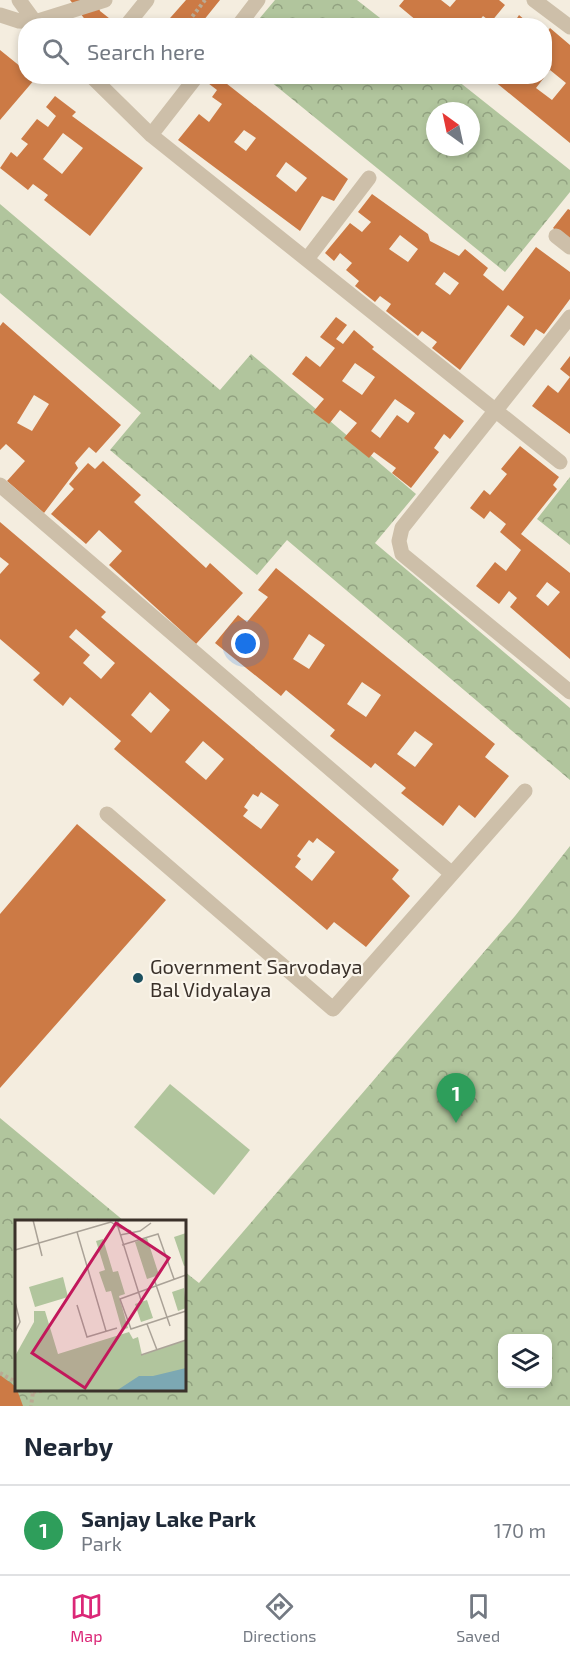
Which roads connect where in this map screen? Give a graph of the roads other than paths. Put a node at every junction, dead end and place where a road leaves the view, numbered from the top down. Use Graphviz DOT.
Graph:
graph roads {
  1 [pos="20,0"];
  2 [pos="105,0"];
  3 [pos="147,0"];
  4 [pos="258,0"];
  5 [pos="534,0"];
  6 [pos="0,15"];
  7 [pos="33,18"];
  8 [pos="54,18"];
  9 [pos="132,18"];
  10 [pos="244,18"];
  11 [pos="18,21"];
  12 [pos="570,27"];
  13 [pos="99,84"];
  14 [pos="191,84"];
  15 [pos="151,135"];
  16 [pos="369,178"];
  17 [pos="555,236"];
  18 [pos="570,248"];
  19 [pos="307,259"];
  20 [pos="570,317"];
  21 [pos="496,410"];
  22 [pos="560,462"];
  23 [pos="0,485"];
  24 [pos="570,692"];
  25 [pos="525,791"];
  26 [pos="107,814"];
  27 [pos="451,873"];
  1 -- 7 [label="street"];
  2 -- 8 [label="street"];
  3 -- 9 [label="street"];
  4 -- 10 [label="street"];
  5 -- 12 [label="street"];
  6 -- 11 [label="street"];
  13 -- 15 [label="street"];
  14 -- 15 [label="street"];
  15 -- 19 [label="street"];
  16 -- 19 [label="street"];
  17 -- 18 [label="street"];
  19 -- 21 [label="street"];
  20 -- 21 [label="street"];
  21 -- 22 [label="street"];
  21 -- 24 [label="street"];
  23 -- 27 [label="street"];
  25 -- 27 [label="street"];
  26 -- 27 [label="street"];
}
